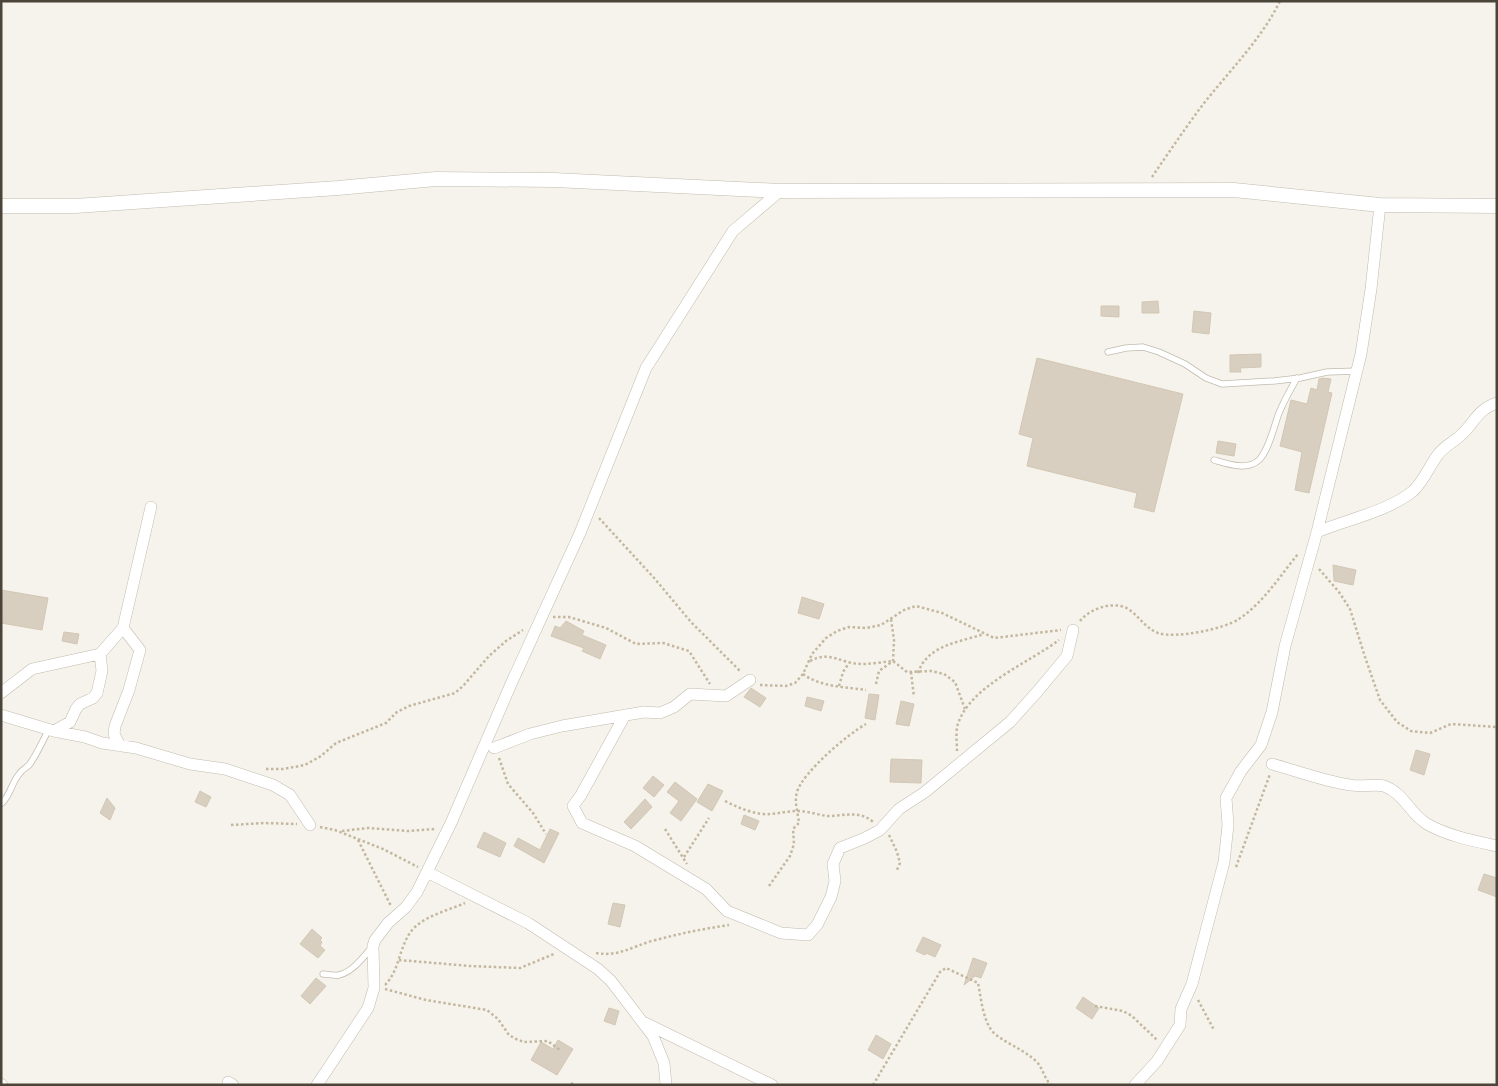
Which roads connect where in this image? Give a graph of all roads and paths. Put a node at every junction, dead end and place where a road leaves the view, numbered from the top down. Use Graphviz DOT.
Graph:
graph roads {
  1 [pos="1280,1"];
  2 [pos="780,191"];
  3 [pos="1142,191"];
  4 [pos="1380,205"];
  5 [pos="1,206"];
  6 [pos="1497,206"];
  7 [pos="1108,352"];
  8 [pos="1358,371"];
  9 [pos="1297,378"];
  10 [pos="1497,403"];
  11 [pos="1214,460"];
  12 [pos="150,507"];
  13 [pos="590,508"];
  14 [pos="1317,532"];
  15 [pos="1304,556"];
  16 [pos="541,618"];
  17 [pos="891,618"];
  18 [pos="123,628"];
  19 [pos="1073,630"];
  20 [pos="985,634"];
  21 [pos="100,654"];
  22 [pos="893,661"];
  23 [pos="808,662"];
  24 [pos="850,663"];
  25 [pos="911,672"];
  26 [pos="918,673"];
  27 [pos="803,674"];
  28 [pos="750,680"];
  29 [pos="876,684"];
  30 [pos="839,686"];
  31 [pos="866,690"];
  32 [pos="1,693"];
  33 [pos="717,696"];
  34 [pos="914,697"];
  35 [pos="965,709"];
  36 [pos="1,715"];
  37 [pos="625,715"];
  38 [pos="866,724"];
  39 [pos="1497,727"];
  40 [pos="54,731"];
  41 [pos="120,746"];
  42 [pos="494,748"];
  43 [pos="1272,764"];
  44 [pos="957,765"];
  45 [pos="262,770"];
  46 [pos="725,801"];
  47 [pos="1,804"];
  48 [pos="798,811"];
  49 [pos="709,818"];
  50 [pos="231,825"];
  51 [pos="310,825"];
  52 [pos="438,828"];
  53 [pos="665,829"];
  54 [pos="880,830"];
  55 [pos="342,831"];
  56 [pos="546,834"];
  57 [pos="358,840"];
  58 [pos="1497,846"];
  59 [pos="684,857"];
  60 [pos="427,872"];
  61 [pos="896,872"];
  62 [pos="697,883"];
  63 [pos="769,886"];
  64 [pos="477,897"];
  65 [pos="396,916"];
  66 [pos="373,946"];
  67 [pos="323,974"];
  68 [pos="1196,997"];
  69 [pos="1095,1006"];
  70 [pos="643,1022"];
  71 [pos="1214,1030"];
  72 [pos="1167,1046"];
  73 [pos="560,1050"];
  74 [pos="316,1085"];
  75 [pos="666,1085"];
  76 [pos="772,1085"];
  77 [pos="873,1085"];
  78 [pos="1051,1085"];
  79 [pos="1135,1085"];
  1 -- 3 [label="path"];
  2 -- 3 [label="street"];
  2 -- 5 [label="street"];
  2 -- 13 [label="street"];
  3 -- 4 [label="street"];
  4 -- 6 [label="street"];
  4 -- 8 [label="street"];
  7 -- 9 [label="lane"];
  8 -- 9 [label="lane"];
  8 -- 14 [label="street"];
  9 -- 11 [label="lane"];
  10 -- 14 [label="street"];
  12 -- 18 [label="street"];
  13 -- 16 [label="street"];
  13 -- 28 [label="path"];
  14 -- 15 [label="street"];
  15 -- 19 [label="path"];
  15 -- 39 [label="path"];
  15 -- 72 [label="street"];
  16 -- 33 [label="path"];
  16 -- 45 [label="path"];
  16 -- 60 [label="street"];
  17 -- 20 [label="path"];
  17 -- 22 [label="path"];
  17 -- 23 [label="path"];
  18 -- 21 [label="street"];
  18 -- 41 [label="street"];
  19 -- 20 [label="path"];
  19 -- 35 [label="path"];
  19 -- 44 [label="street"];
  20 -- 26 [label="path"];
  21 -- 32 [label="street"];
  21 -- 40 [label="street"];
  22 -- 24 [label="path"];
  22 -- 25 [label="path"];
  22 -- 29 [label="path"];
  23 -- 24 [label="path"];
  23 -- 27 [label="path"];
  24 -- 30 [label="path"];
  25 -- 26 [label="path"];
  25 -- 34 [label="path"];
  26 -- 35 [label="path"];
  27 -- 28 [label="path"];
  27 -- 30 [label="path"];
  28 -- 33 [label="street"];
  30 -- 31 [label="path"];
  33 -- 37 [label="street"];
  35 -- 44 [label="path"];
  36 -- 40 [label="street"];
  37 -- 42 [label="street"];
  37 -- 62 [label="street"];
  38 -- 48 [label="path"];
  40 -- 41 [label="street"];
  40 -- 47 [label="lane"];
  41 -- 51 [label="street"];
  42 -- 56 [label="path"];
  43 -- 58 [label="street"];
  44 -- 54 [label="street"];
  46 -- 48 [label="path"];
  48 -- 54 [label="path"];
  48 -- 63 [label="path"];
  49 -- 59 [label="path"];
  50 -- 51 [label="path"];
  51 -- 57 [label="path"];
  52 -- 55 [label="path"];
  53 -- 59 [label="path"];
  54 -- 61 [label="path"];
  54 -- 62 [label="street"];
  57 -- 60 [label="path"];
  57 -- 65 [label="path"];
  59 -- 62 [label="path"];
  60 -- 64 [label="street"];
  60 -- 65 [label="street"];
  64 -- 70 [label="street"];
  64 -- 73 [label="path"];
  65 -- 66 [label="street"];
  66 -- 67 [label="lane"];
  66 -- 74 [label="street"];
  68 -- 71 [label="path"];
  69 -- 72 [label="path"];
  70 -- 75 [label="street"];
  70 -- 76 [label="street"];
  72 -- 79 [label="street"];
  77 -- 78 [label="path"];
}
